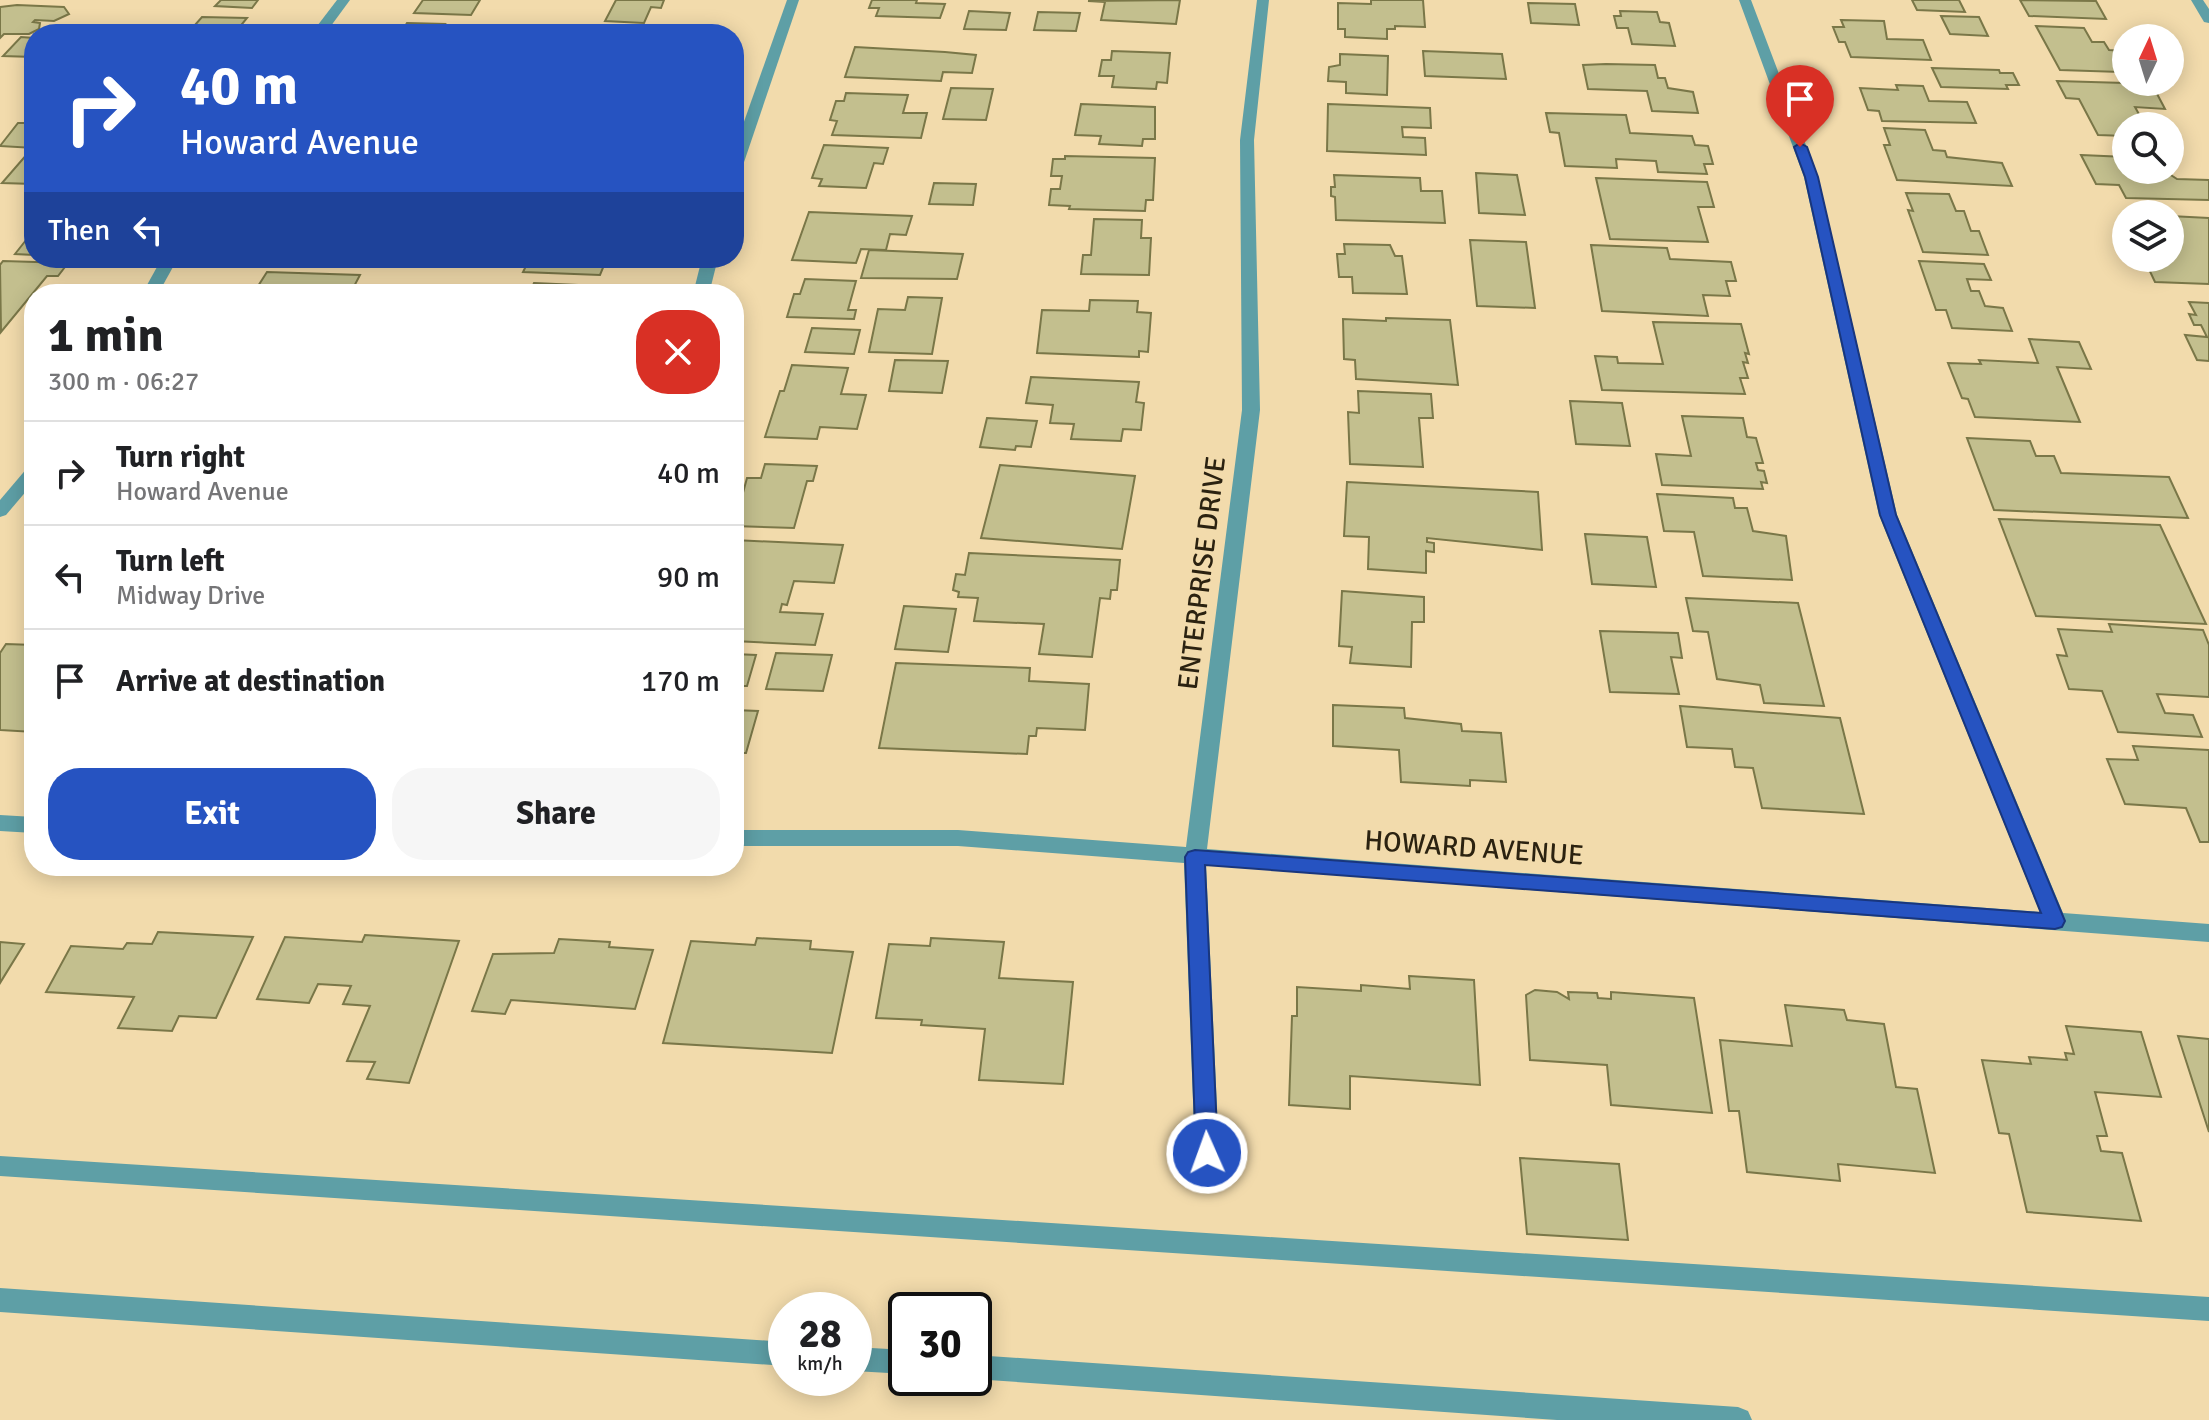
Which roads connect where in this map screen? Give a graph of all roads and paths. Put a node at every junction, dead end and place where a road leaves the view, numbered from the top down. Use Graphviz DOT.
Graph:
graph roads {
  1 [pos="344,0"];
  2 [pos="793,0"];
  3 [pos="1263,0"];
  4 [pos="1745,0"];
  5 [pos="2197,0"];
  6 [pos="2209,19"];
  7 [pos="326,24"];
  8 [pos="744,142"];
  9 [pos="24,483"];
  10 [pos="0,511"];
  11 [pos="0,823"];
  12 [pos="24,824"];
  13 [pos="744,838"];
  14 [pos="1195,857"];
  15 [pos="2055,921"];
  16 [pos="2209,933"];
  17 [pos="1207,1153"];
  18 [pos="0,1166"];
  19 [pos="0,1300"];
  20 [pos="2209,1309"];
  21 [pos="768,1353"];
  22 [pos="992,1368"];
  23 [pos="1738,1420"];
  1 -- 7 [label="street"];
  2 -- 8 [label="street"];
  3 -- 14 [label="street, ENTERPRISE DRIVE"];
  4 -- 15 [label="street"];
  5 -- 6 [label="street"];
  9 -- 10 [label="street"];
  11 -- 12 [label="street"];
  13 -- 14 [label="street, HOWARD AVENUE"];
  14 -- 15 [label="street, HOWARD AVENUE"];
  14 -- 17 [label="street, ENTERPRISE DRIVE"];
  15 -- 16 [label="street, HOWARD AVENUE"];
  18 -- 20 [label="street"];
  19 -- 21 [label="street"];
  22 -- 23 [label="street"];
}
